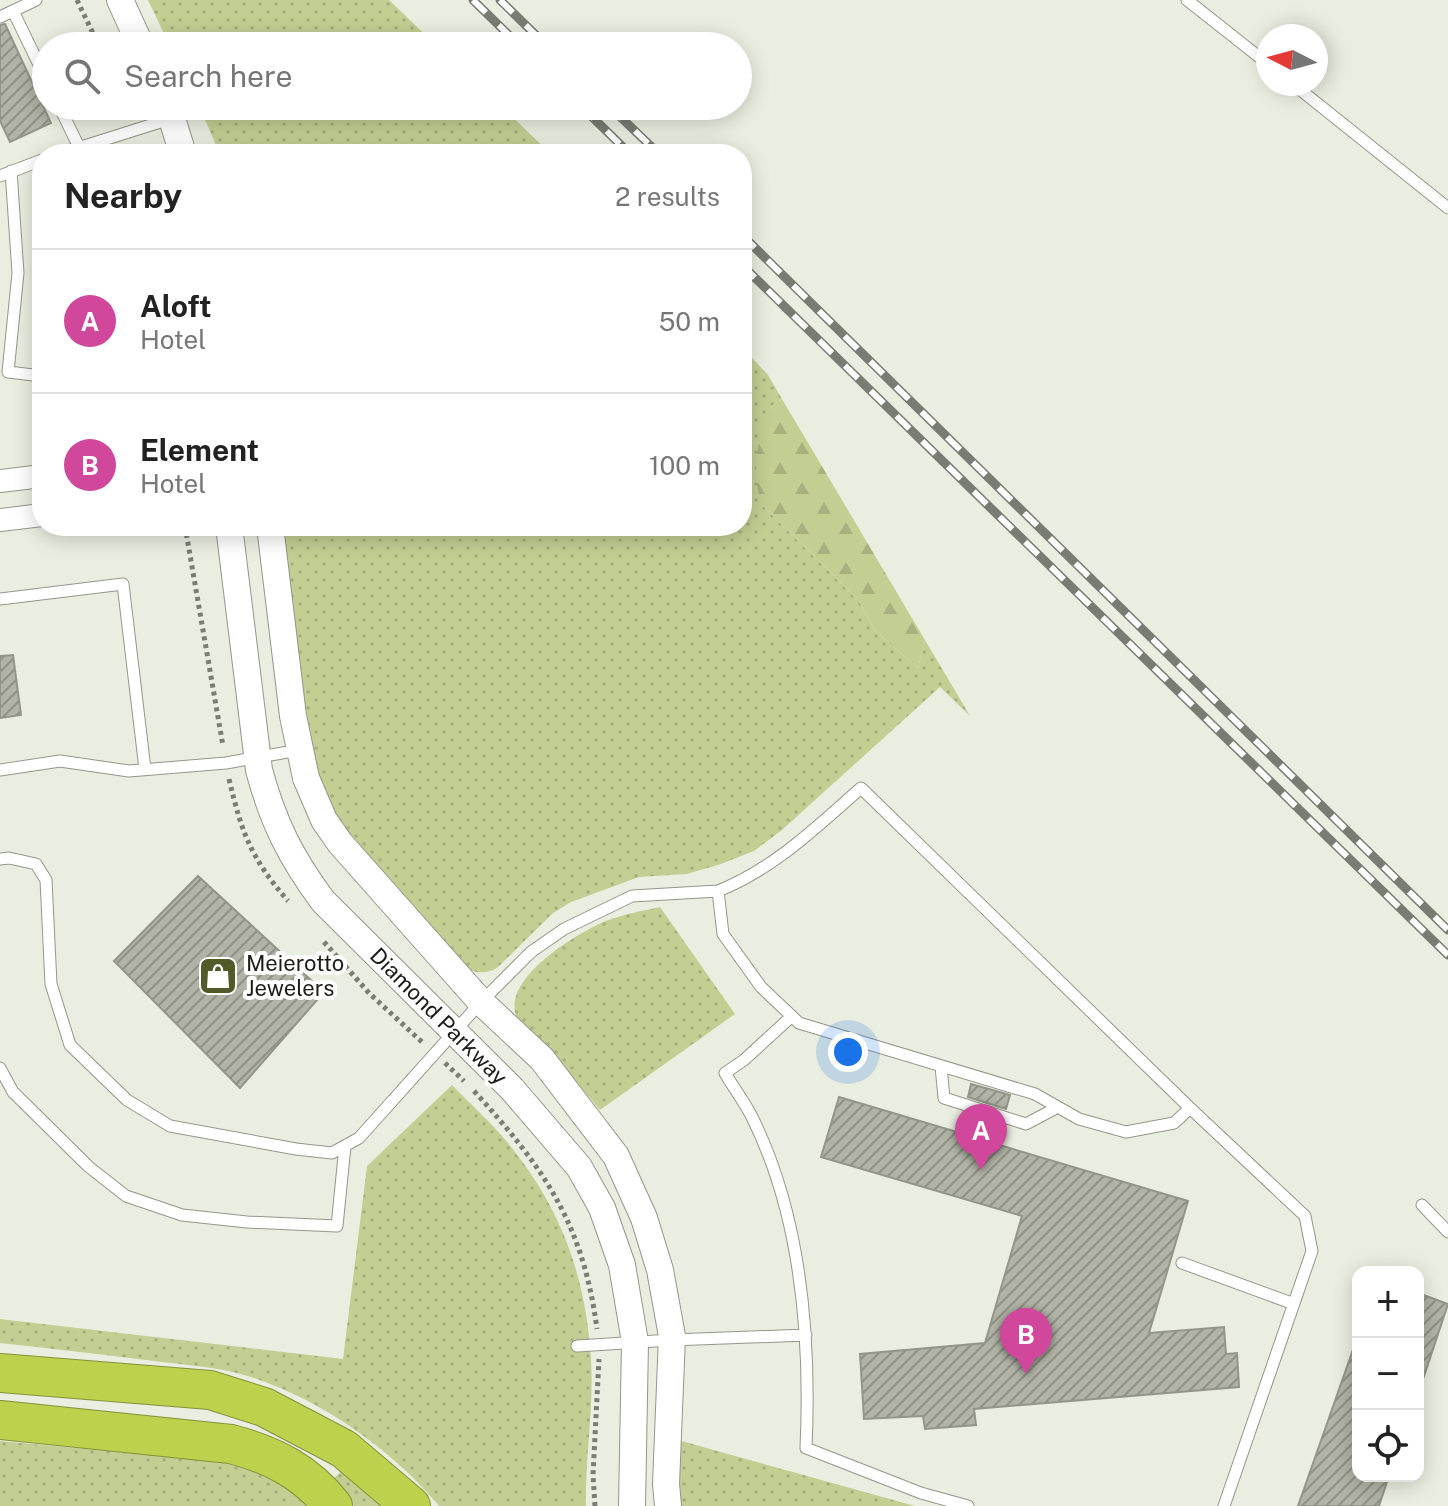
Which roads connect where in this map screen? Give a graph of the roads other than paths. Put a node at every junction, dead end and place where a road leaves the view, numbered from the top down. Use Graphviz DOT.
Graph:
graph roads {
  1 [pos="36,0"];
  2 [pos="120,0"];
  3 [pos="1187,0"];
  4 [pos="13,11"];
  5 [pos="0,17"];
  6 [pos="135,32"];
  7 [pos="32,50"];
  8 [pos="1256,55"];
  9 [pos="1308,96"];
  10 [pos="66,120"];
  11 [pos="152,120"];
  12 [pos="173,120"];
  13 [pos="177,120"];
  14 [pos="77,144"];
  15 [pos="94,144"];
  16 [pos="180,144"];
  17 [pos="195,144"];
  18 [pos="32,164"];
  19 [pos="6,173"];
  20 [pos="1448,208"];
  21 [pos="32,375"];
  22 [pos="32,477"];
  23 [pos="0,481"];
  24 [pos="32,516"];
  25 [pos="0,520"];
  26 [pos="230,536"];
  27 [pos="271,536"];
  28 [pos="0,599"];
  29 [pos="300,750"];
  30 [pos="257,758"];
  31 [pos="145,769"];
  32 [pos="0,770"];
  33 [pos="0,859"];
  34 [pos="718,891"];
  35 [pos="481,1002"];
  36 [pos="792,1016"];
  37 [pos="454,1031"];
  38 [pos="941,1066"];
  39 [pos="0,1068"];
  40 [pos="1058,1107"];
  41 [pos="1190,1108"];
  42 [pos="345,1146"];
  43 [pos="1422,1205"];
  44 [pos="1448,1232"];
  45 [pos="1182,1263"];
  46 [pos="1294,1304"];
  47 [pos="806,1335"];
  48 [pos="671,1340"];
  49 [pos="635,1342"];
  50 [pos="577,1346"];
  51 [pos="0,1373"];
  52 [pos="0,1420"];
  53 [pos="333,1506"];
  54 [pos="411,1506"];
  55 [pos="632,1506"];
  56 [pos="668,1506"];
  57 [pos="968,1506"];
  58 [pos="1224,1506"];
  1 -- 4 [label="lane"];
  2 -- 6 [label="street"];
  3 -- 8 [label="lane"];
  4 -- 5 [label="lane"];
  4 -- 7 [label="lane"];
  9 -- 20 [label="lane"];
  10 -- 14 [label="lane"];
  11 -- 15 [label="lane"];
  12 -- 16 [label="street"];
  13 -- 17 [label="street"];
  18 -- 19 [label="lane"];
  19 -- 21 [label="lane"];
  22 -- 23 [label="street"];
  24 -- 25 [label="street"];
  26 -- 30 [label="street, Diamond Parkway"];
  27 -- 29 [label="street, Diamond Parkway"];
  28 -- 31 [label="lane"];
  29 -- 30 [label="lane"];
  29 -- 35 [label="street, Diamond Parkway"];
  30 -- 31 [label="lane"];
  30 -- 37 [label="street, Diamond Parkway"];
  31 -- 32 [label="lane"];
  33 -- 42 [label="lane"];
  34 -- 35 [label="lane"];
  34 -- 36 [label="lane"];
  34 -- 41 [label="lane"];
  35 -- 37 [label="lane"];
  35 -- 48 [label="street, Diamond Parkway"];
  36 -- 38 [label="lane"];
  36 -- 47 [label="lane"];
  37 -- 42 [label="lane"];
  37 -- 49 [label="street, Diamond Parkway"];
  38 -- 40 [label="lane"];
  38 -- 40 [label="lane"];
  39 -- 42 [label="lane"];
  40 -- 41 [label="lane"];
  41 -- 46 [label="lane"];
  43 -- 44 [label="lane"];
  45 -- 46 [label="lane"];
  46 -- 58 [label="lane"];
  47 -- 48 [label="lane"];
  47 -- 57 [label="lane"];
  48 -- 49 [label="lane"];
  48 -- 56 [label="street, Diamond Parkway"];
  49 -- 50 [label="lane"];
  49 -- 55 [label="street, Diamond Parkway"];
  51 -- 54 [label="highway"];
  52 -- 53 [label="highway"];
}
